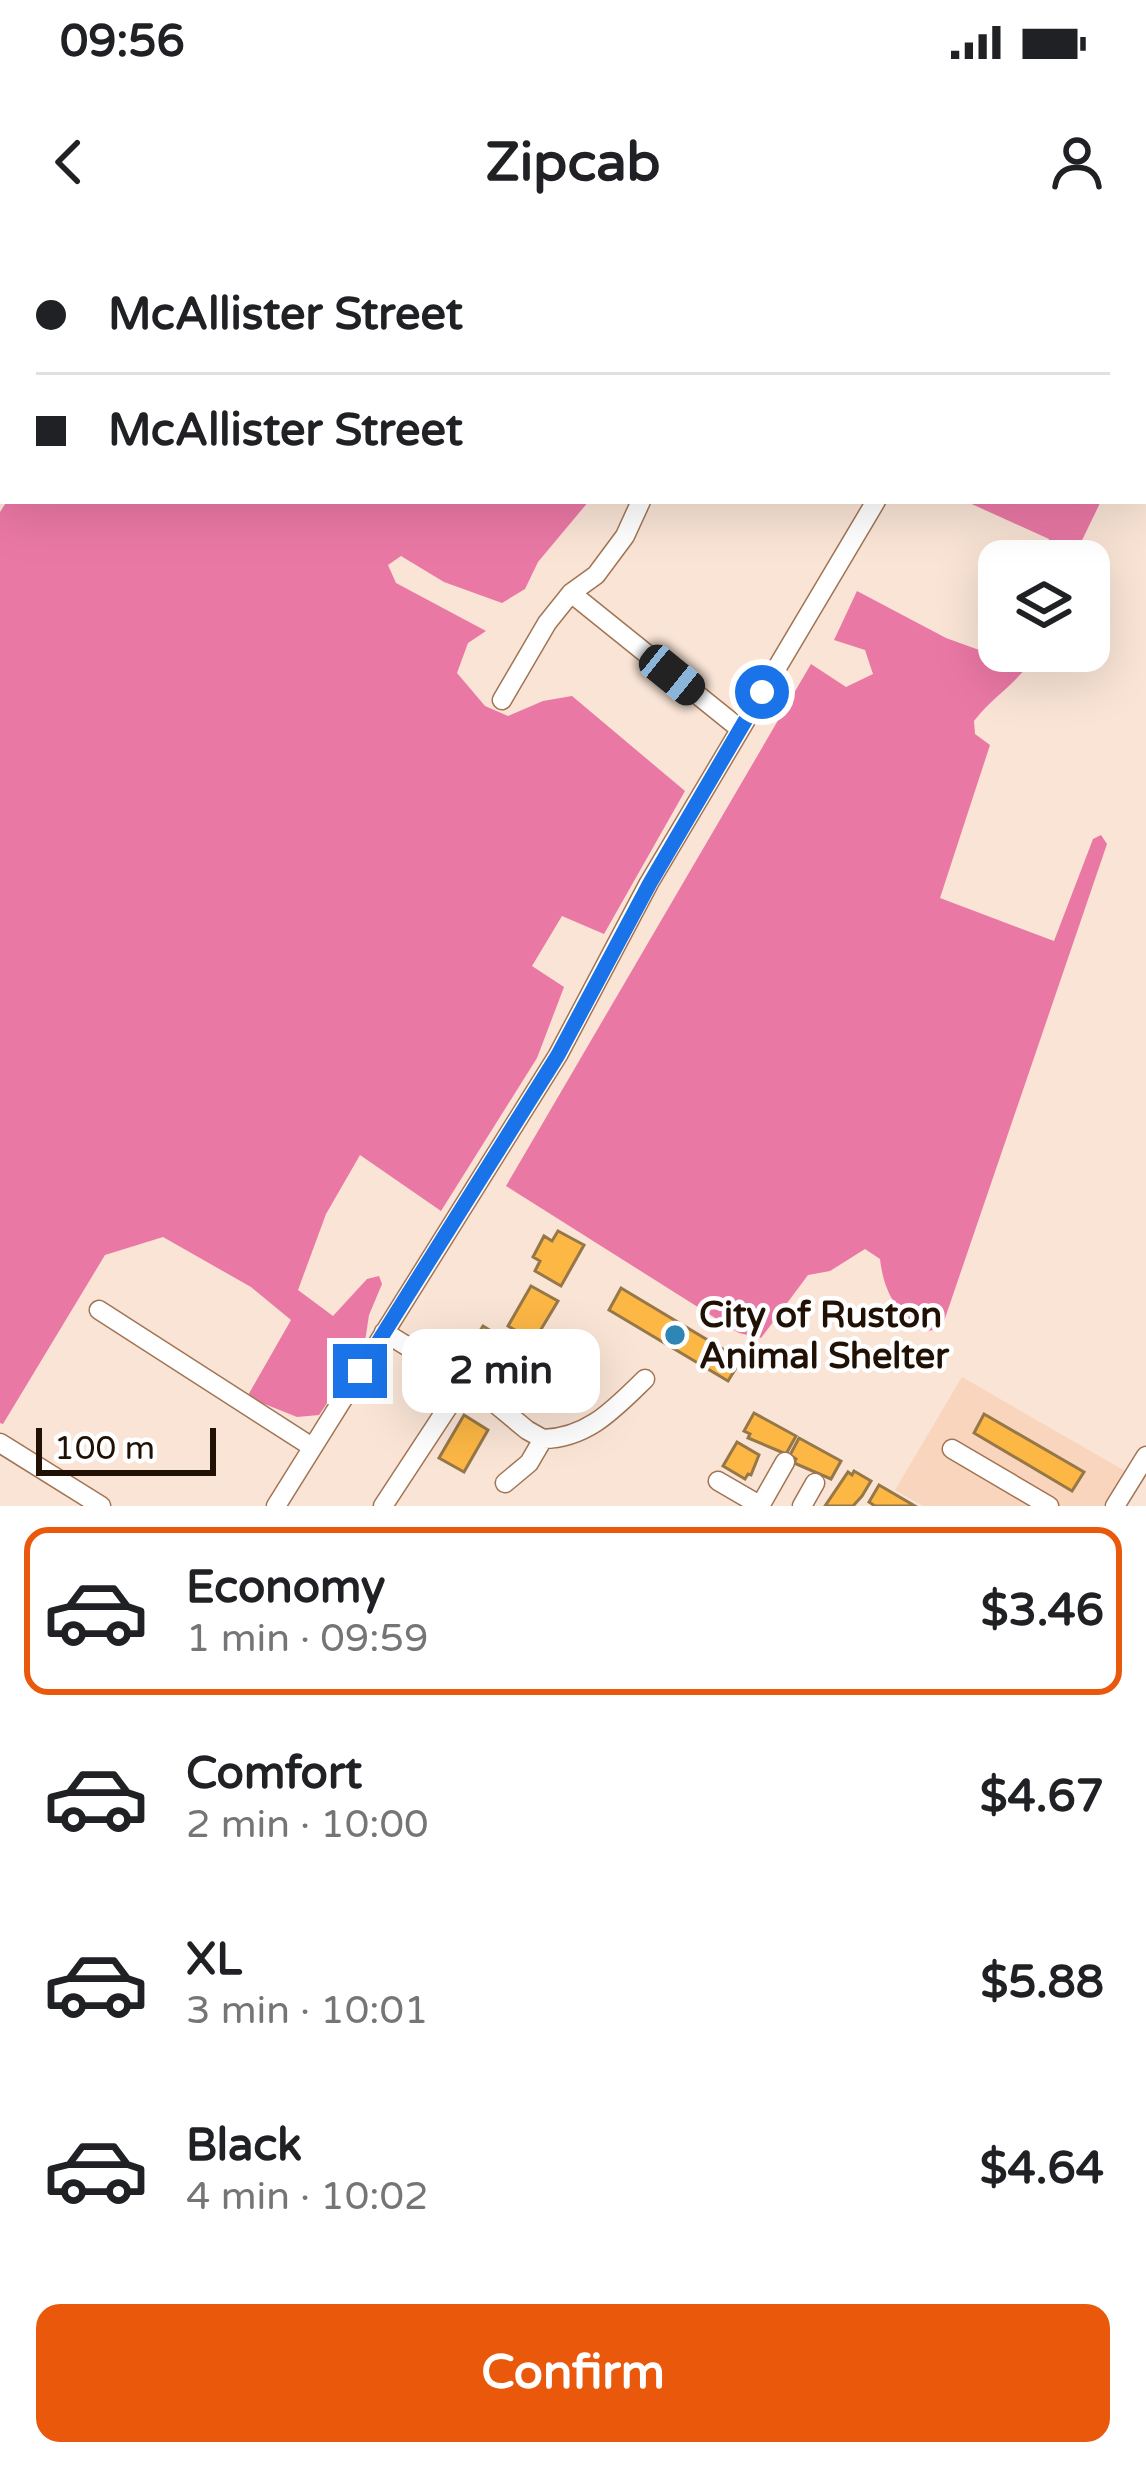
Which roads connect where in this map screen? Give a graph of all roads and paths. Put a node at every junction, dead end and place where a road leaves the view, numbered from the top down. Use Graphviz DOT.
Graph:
graph roads {
  1 [pos="640,504"];
  2 [pos="874,504"];
  3 [pos="571,593"];
  4 [pos="502,700"];
  5 [pos="740,729"];
  6 [pos="99,1310"];
  7 [pos="383,1333"];
  8 [pos="645,1379"];
  9 [pos="448,1407"];
  10 [pos="543,1439"];
  11 [pos="0,1443"];
  12 [pos="312,1448"];
  13 [pos="952,1449"];
  14 [pos="1146,1456"];
  15 [pos="785,1462"];
  16 [pos="718,1481"];
  17 [pos="505,1483"];
  18 [pos="815,1483"];
  19 [pos="101,1506"];
  20 [pos="276,1506"];
  21 [pos="383,1506"];
  22 [pos="760,1506"];
  23 [pos="802,1506"];
  24 [pos="1049,1506"];
  25 [pos="1115,1506"];
  1 -- 3 [label="street"];
  2 -- 5 [label="street"];
  3 -- 4 [label="street"];
  3 -- 5 [label="street"];
  5 -- 7 [label="street"];
  6 -- 12 [label="street"];
  7 -- 10 [label="street"];
  7 -- 12 [label="street"];
  8 -- 10 [label="street"];
  9 -- 21 [label="street"];
  10 -- 17 [label="street"];
  11 -- 19 [label="street"];
  12 -- 20 [label="street"];
  13 -- 24 [label="street"];
  14 -- 25 [label="street"];
  15 -- 22 [label="street"];
  16 -- 22 [label="street"];
  18 -- 23 [label="street"];
}
